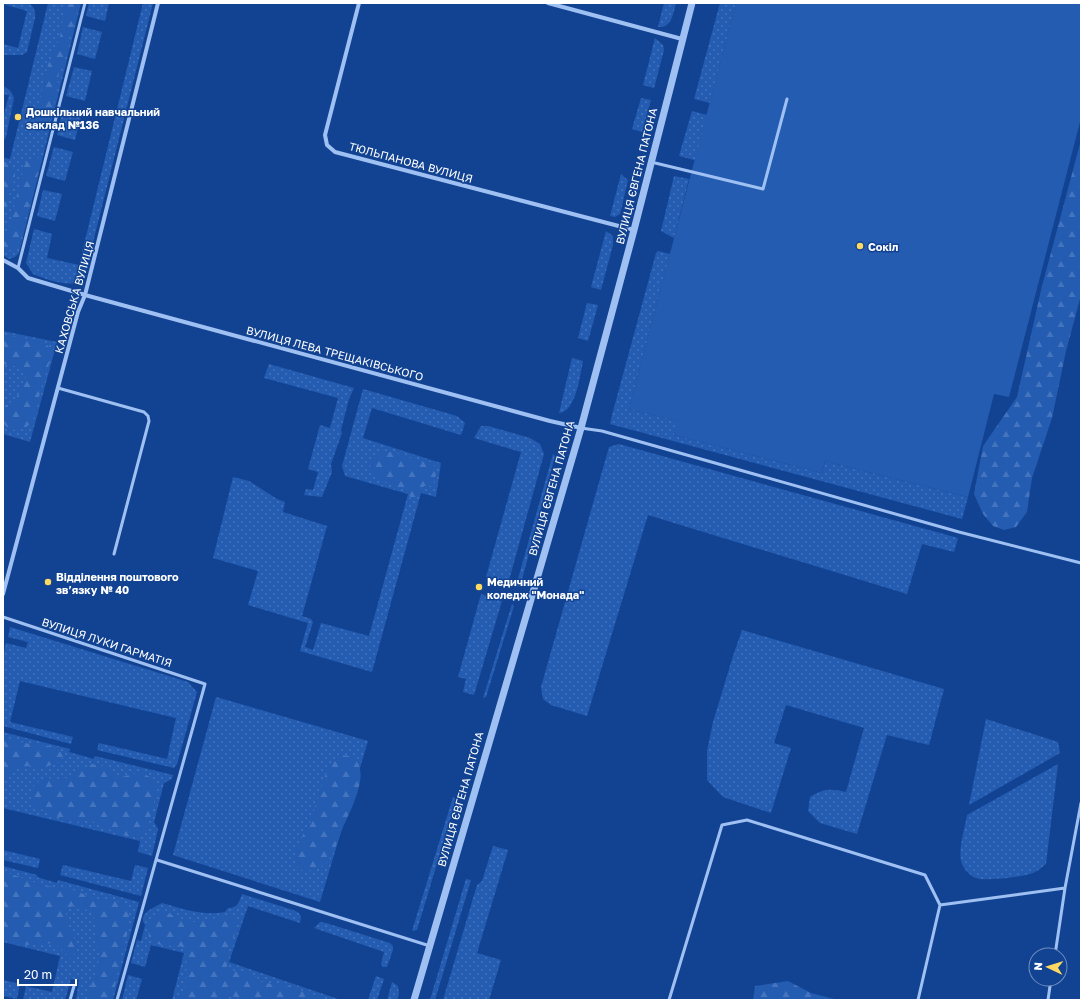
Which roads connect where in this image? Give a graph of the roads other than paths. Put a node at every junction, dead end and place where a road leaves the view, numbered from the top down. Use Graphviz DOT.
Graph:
graph roads {
  1 [pos="85,3"];
  2 [pos="158,3"];
  3 [pos="359,3"];
  4 [pos="548,3"];
  5 [pos="692,3"];
  6 [pos="682,39"];
  7 [pos="787,99"];
  8 [pos="651,162"];
  9 [pos="634,230"];
  10 [pos="3,260"];
  11 [pos="18,268"];
  12 [pos="85,295"];
  13 [pos="58,388"];
  14 [pos="581,428"];
  15 [pos="114,554"];
  16 [pos="1081,563"];
  17 [pos="3,594"];
  18 [pos="3,617"];
  19 [pos="1081,804"];
  20 [pos="1080,812"];
  21 [pos="157,860"];
  22 [pos="1065,888"];
  23 [pos="940,905"];
  24 [pos="430,946"];
  25 [pos="1056,947"];
  26 [pos="74,986"];
  27 [pos="1050,987"];
  28 [pos="70,1000"];
  29 [pos="117,1000"];
  30 [pos="414,1000"];
  31 [pos="669,1000"];
  32 [pos="918,1000"];
  33 [pos="1048,1000"];
  1 -- 11 [label="lane"];
  2 -- 12 [label="street, КАХОВСЬКА ВУЛИЦЯ"];
  3 -- 9 [label="street, ТЮЛЬПАНОВА ВУЛИЦЯ"];
  4 -- 6 [label="street"];
  5 -- 6 [label="street, ВУЛИЦЯ ЄВГЕНА ПАТОНА"];
  6 -- 8 [label="street, ВУЛИЦЯ ЄВГЕНА ПАТОНА"];
  7 -- 8 [label="lane"];
  8 -- 9 [label="street, ВУЛИЦЯ ЄВГЕНА ПАТОНА"];
  9 -- 14 [label="street, ВУЛИЦЯ ЄВГЕНА ПАТОНА"];
  10 -- 11 [label="street, ВУЛИЦЯ ЛЕВА ТРЕЩАКІВСЬКОГО"];
  11 -- 12 [label="street, ВУЛИЦЯ ЛЕВА ТРЕЩАКІВСЬКОГО"];
  12 -- 13 [label="street, КАХОВСЬКА ВУЛИЦЯ"];
  12 -- 14 [label="street, ВУЛИЦЯ ЛЕВА ТРЕЩАКІВСЬКОГО"];
  13 -- 15 [label="lane"];
  13 -- 17 [label="street, КАХОВСЬКА ВУЛИЦЯ"];
  14 -- 16 [label="lane"];
  14 -- 24 [label="street, ВУЛИЦЯ ЄВГЕНА ПАТОНА"];
  18 -- 21 [label="lane, ВУЛИЦЯ ЛУКИ ГАРМАТІЯ"];
  19 -- 20 [label="lane"];
  20 -- 22 [label="lane"];
  21 -- 24 [label="lane"];
  21 -- 29 [label="lane"];
  22 -- 23 [label="lane"];
  22 -- 25 [label="lane"];
  23 -- 31 [label="lane"];
  23 -- 32 [label="lane"];
  24 -- 30 [label="street, ВУЛИЦЯ ЄВГЕНА ПАТОНА"];
  26 -- 28 [label="lane"];
  27 -- 33 [label="lane"];
}
